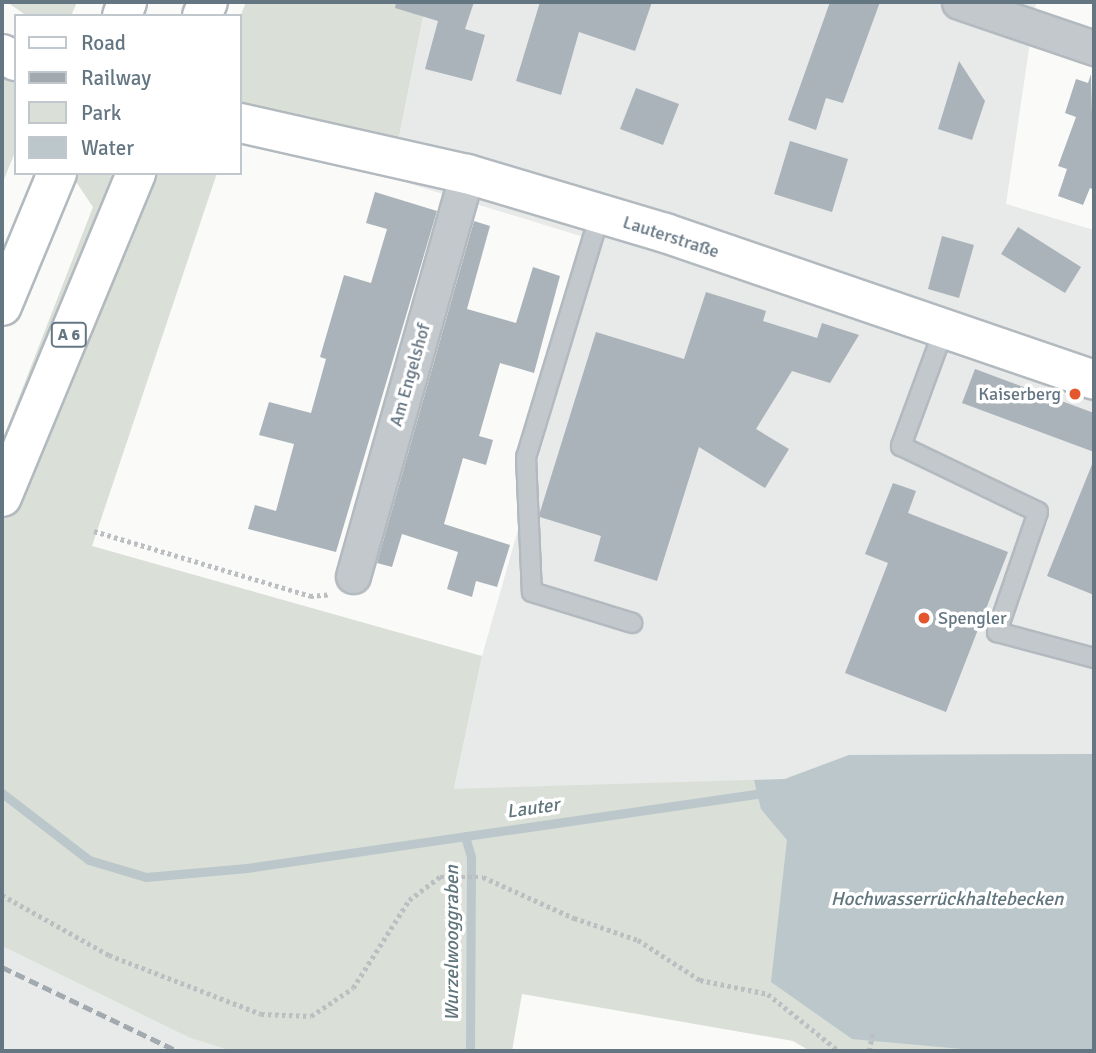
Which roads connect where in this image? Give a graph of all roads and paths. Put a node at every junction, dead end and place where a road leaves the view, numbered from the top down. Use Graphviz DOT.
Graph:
graph roads {
  1 [pos="959,2"];
  2 [pos="1094,48"];
  3 [pos="242,123"];
  4 [pos="467,174"];
  5 [pos="56,175"];
  6 [pos="135,175"];
  7 [pos="600,214"];
  8 [pos="2,306"];
  9 [pos="944,329"];
  10 [pos="1094,380"];
  11 [pos="2,497"];
  12 [pos="94,531"];
  13 [pos="353,576"];
  14 [pos="632,623"];
  15 [pos="1094,659"];
  16 [pos="2,895"];
  17 [pos="873,1031"];
  18 [pos="839,1051"];
  19 [pos="869,1051"];
  1 -- 2 [label="street"];
  3 -- 4 [label="main road, Lauterstraße"];
  4 -- 7 [label="main road, Lauterstraße"];
  4 -- 13 [label="street, Am Engelshof"];
  5 -- 8 [label="main road"];
  6 -- 11 [label="main road, A 6"];
  7 -- 9 [label="main road, Lauterstraße"];
  7 -- 14 [label="lane"];
  9 -- 10 [label="main road, Lauterstraße"];
  9 -- 15 [label="lane"];
  12 -- 13 [label="path"];
  16 -- 18 [label="path"];
  17 -- 19 [label="path"];
}
